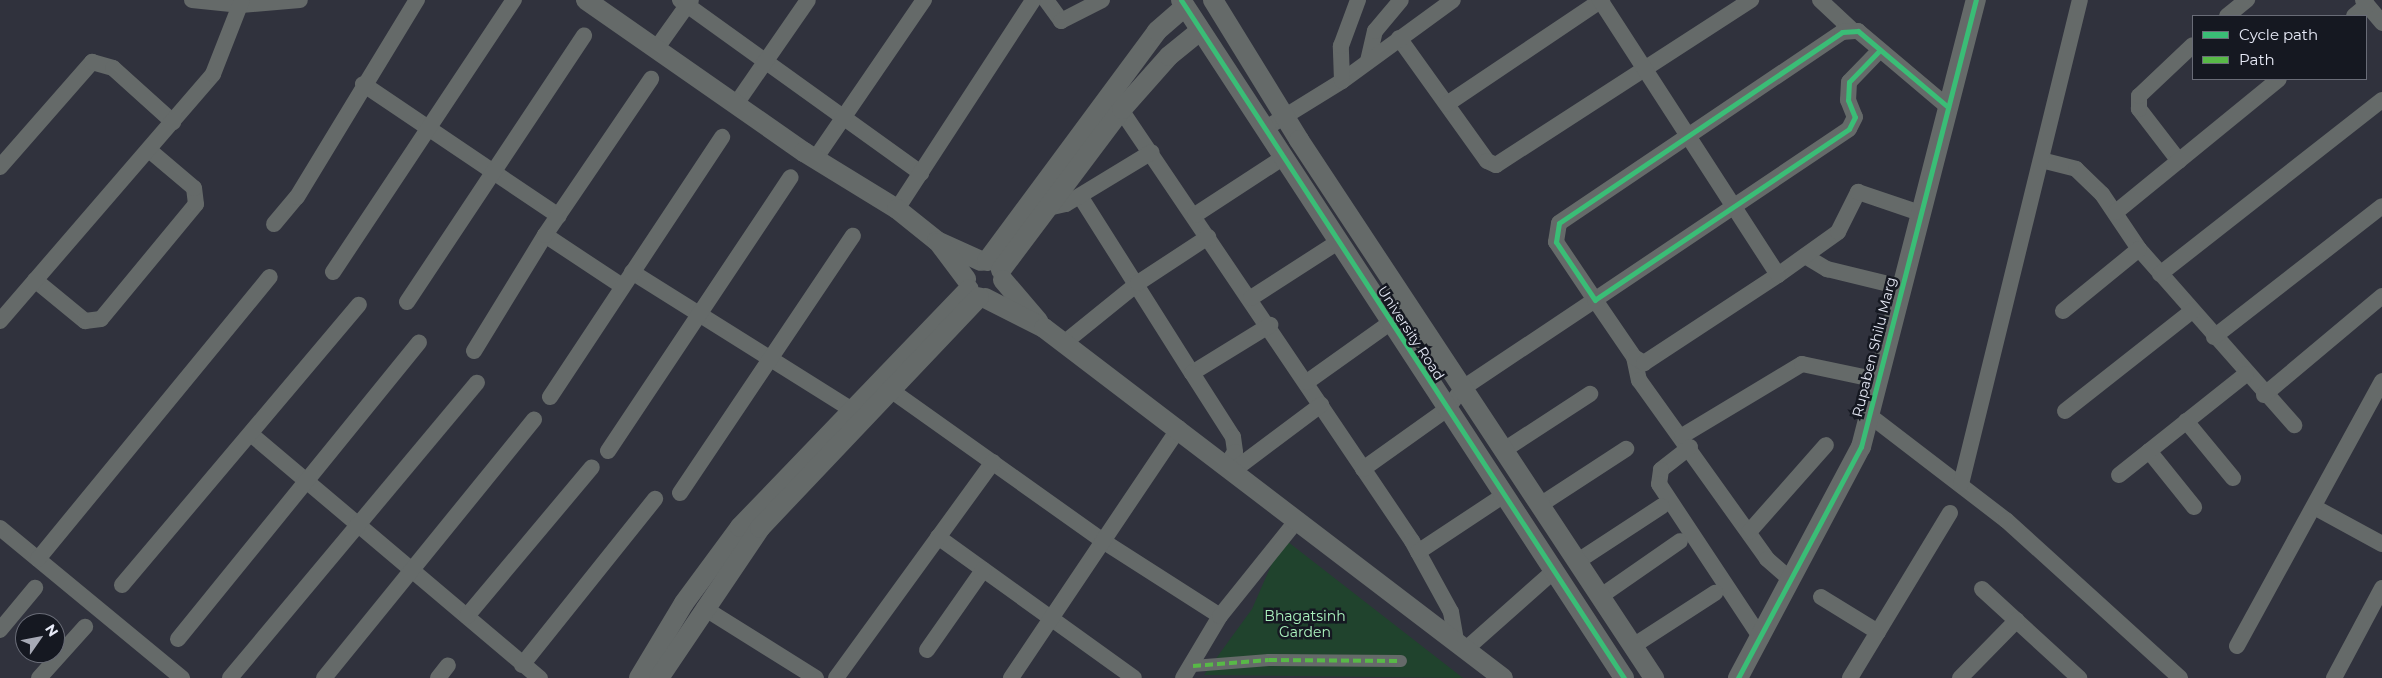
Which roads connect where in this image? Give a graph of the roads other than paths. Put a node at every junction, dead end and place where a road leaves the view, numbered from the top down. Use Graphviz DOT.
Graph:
graph roads {
  1 [pos="192,0"];
  2 [pos="300,0"];
  3 [pos="417,0"];
  4 [pos="514,0"];
  5 [pos="586,0"];
  6 [pos="808,0"];
  7 [pos="924,0"];
  8 [pos="1033,0"];
  9 [pos="1046,0"];
  10 [pos="1102,0"];
  11 [pos="1213,0"];
  12 [pos="1358,0"];
  13 [pos="1402,0"];
  14 [pos="1453,0"];
  15 [pos="1601,0"];
  16 [pos="1751,0"];
  17 [pos="1820,0"];
  18 [pos="2080,0"];
  19 [pos="2247,0"];
  20 [pos="242,2"];
  21 [pos="686,2"];
  22 [pos="1971,3"];
  23 [pos="2365,3"];
  24 [pos="1183,4"];
  25 [pos="2228,15"];
  26 [pos="2355,15"];
  27 [pos="2382,23"];
  28 [pos="1851,29"];
  29 [pos="1200,31"];
  30 [pos="584,36"];
  31 [pos="1399,38"];
  32 [pos="2192,46"];
  33 [pos="656,49"];
  34 [pos="1879,51"];
  35 [pos="766,61"];
  36 [pos="1368,61"];
  37 [pos="1645,68"];
  38 [pos="651,80"];
  39 [pos="2278,80"];
  40 [pos="1342,81"];
  41 [pos="363,84"];
  42 [pos="1109,93"];
  43 [pos="2382,100"];
  44 [pos="736,104"];
  45 [pos="1447,104"];
  46 [pos="1948,107"];
  47 [pos="1122,109"];
  48 [pos="1285,116"];
  49 [pos="844,117"];
  50 [pos="173,122"];
  51 [pos="429,127"];
  52 [pos="1266,128"];
  53 [pos="722,137"];
  54 [pos="1687,139"];
  55 [pos="149,150"];
  56 [pos="1152,152"];
  57 [pos="1284,157"];
  58 [pos="815,159"];
  59 [pos="2041,160"];
  60 [pos="2179,161"];
  61 [pos="0,166"];
  62 [pos="494,169"];
  63 [pos="921,173"];
  64 [pos="791,177"];
  65 [pos="1080,196"];
  66 [pos="1733,206"];
  67 [pos="2382,206"];
  68 [pos="1048,208"];
  69 [pos="897,209"];
  70 [pos="2116,212"];
  71 [pos="1920,213"];
  72 [pos="1195,215"];
  73 [pos="559,216"];
  74 [pos="274,224"];
  75 [pos="545,235"];
  76 [pos="854,236"];
  77 [pos="1208,237"];
  78 [pos="937,241"];
  79 [pos="1338,242"];
  80 [pos="2139,249"];
  81 [pos="1804,256"];
  82 [pos="993,268"];
  83 [pos="333,272"];
  84 [pos="632,272"];
  85 [pos="1778,274"];
  86 [pos="2160,274"];
  87 [pos="270,277"];
  88 [pos="35,280"];
  89 [pos="1138,283"];
  90 [pos="622,286"];
  91 [pos="1901,287"];
  92 [pos="975,291"];
  93 [pos="2382,296"];
  94 [pos="1251,298"];
  95 [pos="1595,300"];
  96 [pos="407,302"];
  97 [pos="359,305"];
  98 [pos="2063,311"];
  99 [pos="2192,311"];
  100 [pos="699,317"];
  101 [pos="0,320"];
  102 [pos="1391,322"];
  103 [pos="1270,325"];
  104 [pos="1044,328"];
  105 [pos="2214,337"];
  106 [pos="419,342"];
  107 [pos="1064,343"];
  108 [pos="474,351"];
  109 [pos="1634,357"];
  110 [pos="769,360"];
  111 [pos="1192,373"];
  112 [pos="2246,374"];
  113 [pos="1878,380"];
  114 [pos="2382,381"];
  115 [pos="1307,382"];
  116 [pos="477,383"];
  117 [pos="1463,388"];
  118 [pos="892,391"];
  119 [pos="1590,394"];
  120 [pos="2264,395"];
  121 [pos="550,397"];
  122 [pos="1321,405"];
  123 [pos="1447,408"];
  124 [pos="2065,410"];
  125 [pos="859,414"];
  126 [pos="1869,414"];
  127 [pos="534,420"];
  128 [pos="2186,421"];
  129 [pos="2294,425"];
  130 [pos="1179,428"];
  131 [pos="252,435"];
  132 [pos="1686,441"];
  133 [pos="1826,445"];
  134 [pos="1626,449"];
  135 [pos="1504,450"];
  136 [pos="608,451"];
  137 [pos="2149,451"];
  138 [pos="994,462"];
  139 [pos="592,467"];
  140 [pos="1231,467"];
  141 [pos="1363,469"];
  142 [pos="2118,475"];
  143 [pos="2233,478"];
  144 [pos="307,480"];
  145 [pos="1961,484"];
  146 [pos="680,493"];
  147 [pos="1504,495"];
  148 [pos="655,500"];
  149 [pos="1540,504"];
  150 [pos="1662,506"];
  151 [pos="2194,507"];
  152 [pos="2316,508"];
  153 [pos="1950,513"];
  154 [pos="1298,519"];
  155 [pos="360,524"];
  156 [pos="0,528"];
  157 [pos="1749,532"];
  158 [pos="938,537"];
  159 [pos="1680,541"];
  160 [pos="1106,543"];
  161 [pos="2382,544"];
  162 [pos="1418,552"];
  163 [pos="38,559"];
  164 [pos="1578,562"];
  165 [pos="414,568"];
  166 [pos="983,570"];
  167 [pos="1555,570"];
  168 [pos="1790,579"];
  169 [pos="122,585"];
  170 [pos="35,588"];
  171 [pos="2382,588"];
  172 [pos="1982,589"];
  173 [pos="1715,593"];
  174 [pos="1601,596"];
  175 [pos="1821,597"];
  176 [pos="704,608"];
  177 [pos="467,616"];
  178 [pos="1220,616"];
  179 [pos="1052,619"];
  180 [pos="2017,620"];
  181 [pos="85,628"];
  182 [pos="0,630"];
  183 [pos="1878,632"];
  184 [pos="1761,638"];
  185 [pos="178,639"];
  186 [pos="1461,645"];
  187 [pos="1634,646"];
  188 [pos="2237,646"];
  189 [pos="927,650"];
  190 [pos="1401,661"];
  191 [pos="522,665"];
  192 [pos="1188,672"];
  193 [pos="2072,676"];
  194 [pos="40,678"];
  195 [pos="182,678"];
  196 [pos="230,678"];
  197 [pos="324,678"];
  198 [pos="540,678"];
  199 [pos="639,678"];
  200 [pos="659,678"];
  201 [pos="816,678"];
  202 [pos="836,678"];
  203 [pos="1011,678"];
  204 [pos="1134,678"];
  205 [pos="1503,678"];
  206 [pos="1624,678"];
  207 [pos="1654,678"];
  208 [pos="1738,678"];
  209 [pos="1850,678"];
  210 [pos="1960,678"];
  211 [pos="2180,678"];
  212 [pos="2334,678"];
  1 -- 20 [label="street"];
  2 -- 20 [label="street"];
  3 -- 41 [label="street"];
  4 -- 51 [label="street"];
  5 -- 33 [label="street"];
  6 -- 35 [label="street"];
  7 -- 49 [label="street"];
  8 -- 63 [label="street"];
  9 -- 10 [label="street"];
  11 -- 48 [label="street, University Road"];
  12 -- 40 [label="street"];
  13 -- 36 [label="street"];
  14 -- 31 [label="street"];
  15 -- 37 [label="street"];
  15 -- 45 [label="street"];
  16 -- 37 [label="street"];
  17 -- 28 [label="street"];
  18 -- 59 [label="street"];
  19 -- 25 [label="street"];
  20 -- 50 [label="street"];
  21 -- 33 [label="street"];
  21 -- 35 [label="street"];
  22 -- 46 [label="street, Rupaben Shilu Marg"];
  23 -- 26 [label="street"];
  23 -- 27 [label="street"];
  24 -- 29 [label="street, University Road"];
  24 -- 42 [label="street"];
  28 -- 34 [label="street"];
  28 -- 54 [label="street"];
  29 -- 47 [label="street"];
  29 -- 52 [label="street, University Road"];
  30 -- 62 [label="street"];
  31 -- 36 [label="street"];
  31 -- 45 [label="street"];
  32 -- 60 [label="street"];
  33 -- 44 [label="street"];
  34 -- 46 [label="street"];
  34 -- 66 [label="street"];
  35 -- 44 [label="street"];
  35 -- 49 [label="street"];
  36 -- 40 [label="street"];
  37 -- 45 [label="street"];
  37 -- 54 [label="street"];
  38 -- 73 [label="street"];
  39 -- 60 [label="street"];
  40 -- 48 [label="street"];
  41 -- 51 [label="street"];
  41 -- 74 [label="street"];
  42 -- 47 [label="street"];
  42 -- 82 [label="street"];
  43 -- 86 [label="street"];
  44 -- 58 [label="street"];
  46 -- 71 [label="street, Rupaben Shilu Marg"];
  47 -- 56 [label="street"];
  47 -- 68 [label="street"];
  48 -- 52 [label="street"];
  48 -- 117 [label="street, University Road"];
  49 -- 58 [label="street"];
  49 -- 63 [label="street"];
  50 -- 55 [label="street"];
  50 -- 61 [label="street"];
  51 -- 62 [label="street"];
  51 -- 83 [label="street"];
  52 -- 57 [label="street, University Road"];
  53 -- 84 [label="street"];
  54 -- 66 [label="street"];
  54 -- 95 [label="street"];
  55 -- 88 [label="street"];
  55 -- 88 [label="street"];
  56 -- 65 [label="street"];
  56 -- 72 [label="street"];
  57 -- 72 [label="street"];
  57 -- 79 [label="street, University Road"];
  58 -- 69 [label="street"];
  59 -- 70 [label="street"];
  59 -- 145 [label="street"];
  60 -- 70 [label="street"];
  62 -- 73 [label="street"];
  62 -- 96 [label="street"];
  63 -- 69 [label="street"];
  64 -- 100 [label="street"];
  65 -- 68 [label="street"];
  65 -- 89 [label="street"];
  66 -- 85 [label="street"];
  66 -- 95 [label="street"];
  67 -- 105 [label="street"];
  68 -- 82 [label="street"];
  69 -- 78 [label="street"];
  70 -- 80 [label="street"];
  71 -- 81 [label="street"];
  71 -- 91 [label="street, Rupaben Shilu Marg"];
  72 -- 77 [label="street"];
  73 -- 75 [label="street"];
  75 -- 90 [label="street"];
  75 -- 108 [label="street"];
  76 -- 110 [label="street"];
  77 -- 89 [label="street"];
  77 -- 94 [label="street"];
  78 -- 82 [label="street"];
  78 -- 92 [label="street"];
  79 -- 94 [label="street"];
  79 -- 102 [label="street, University Road"];
  80 -- 86 [label="street"];
  80 -- 98 [label="street"];
  81 -- 85 [label="street"];
  81 -- 91 [label="street"];
  82 -- 92 [label="street"];
  82 -- 92 [label="street"];
  82 -- 104 [label="street"];
  84 -- 90 [label="street"];
  84 -- 100 [label="street"];
  85 -- 109 [label="street"];
  86 -- 99 [label="street"];
  87 -- 163 [label="street"];
  88 -- 101 [label="street"];
  89 -- 107 [label="street"];
  89 -- 111 [label="street"];
  90 -- 121 [label="street"];
  91 -- 113 [label="street, Rupaben Shilu Marg"];
  92 -- 104 [label="street"];
  92 -- 118 [label="street"];
  92 -- 125 [label="street"];
  93 -- 120 [label="street"];
  94 -- 103 [label="street"];
  95 -- 109 [label="street"];
  95 -- 117 [label="street"];
  97 -- 131 [label="street"];
  99 -- 105 [label="street"];
  99 -- 124 [label="street"];
  100 -- 110 [label="street"];
  100 -- 136 [label="street"];
  102 -- 115 [label="street"];
  102 -- 123 [label="street, University Road"];
  103 -- 111 [label="street"];
  103 -- 115 [label="street"];
  104 -- 107 [label="street"];
  105 -- 112 [label="street"];
  106 -- 144 [label="street"];
  107 -- 130 [label="street"];
  109 -- 132 [label="street"];
  110 -- 125 [label="street"];
  110 -- 146 [label="street"];
  111 -- 140 [label="street"];
  112 -- 120 [label="street"];
  112 -- 128 [label="street"];
  113 -- 126 [label="street, Rupaben Shilu Marg"];
  113 -- 132 [label="street"];
  114 -- 152 [label="street"];
  115 -- 122 [label="street"];
  116 -- 155 [label="street"];
  117 -- 123 [label="street"];
  117 -- 135 [label="street, University Road"];
  118 -- 125 [label="street"];
  118 -- 138 [label="street"];
  119 -- 135 [label="street"];
  120 -- 129 [label="street"];
  122 -- 140 [label="street"];
  122 -- 141 [label="street"];
  123 -- 141 [label="street"];
  123 -- 147 [label="street, University Road"];
  125 -- 176 [label="street"];
  125 -- 199 [label="street"];
  126 -- 145 [label="street"];
  126 -- 168 [label="street, Rupaben Shilu Marg"];
  127 -- 165 [label="street"];
  128 -- 137 [label="street"];
  128 -- 143 [label="street"];
  130 -- 140 [label="street"];
  130 -- 160 [label="street"];
  131 -- 144 [label="street"];
  131 -- 169 [label="street"];
  132 -- 157 [label="street"];
  132 -- 184 [label="street"];
  133 -- 157 [label="street"];
  134 -- 149 [label="street"];
  135 -- 149 [label="street, University Road"];
  137 -- 142 [label="street"];
  137 -- 151 [label="street"];
  138 -- 158 [label="street"];
  138 -- 160 [label="street"];
  139 -- 177 [label="street"];
  140 -- 154 [label="street"];
  141 -- 162 [label="street"];
  144 -- 155 [label="street"];
  144 -- 185 [label="street"];
  145 -- 211 [label="street"];
  147 -- 162 [label="street"];
  147 -- 167 [label="street, University Road"];
  148 -- 191 [label="street"];
  149 -- 164 [label="street, University Road"];
  150 -- 164 [label="street"];
  152 -- 161 [label="street"];
  152 -- 188 [label="street"];
  153 -- 183 [label="street"];
  154 -- 178 [label="street"];
  154 -- 186 [label="street"];
  155 -- 165 [label="street"];
  155 -- 196 [label="street"];
  156 -- 163 [label="street"];
  157 -- 168 [label="street"];
  158 -- 166 [label="street"];
  158 -- 202 [label="street"];
  159 -- 174 [label="street"];
  160 -- 178 [label="street"];
  160 -- 179 [label="street"];
  162 -- 186 [label="street"];
  163 -- 195 [label="street"];
  164 -- 174 [label="street, University Road"];
  165 -- 177 [label="street"];
  165 -- 197 [label="street"];
  166 -- 179 [label="street"];
  166 -- 189 [label="street"];
  167 -- 186 [label="street"];
  167 -- 206 [label="street, University Road"];
  168 -- 184 [label="street, Rupaben Shilu Marg"];
  170 -- 182 [label="street"];
  171 -- 212 [label="street"];
  172 -- 180 [label="street"];
  173 -- 187 [label="street"];
  174 -- 187 [label="street, University Road"];
  175 -- 183 [label="street"];
  176 -- 200 [label="street"];
  176 -- 201 [label="street"];
  177 -- 191 [label="street"];
  178 -- 192 [label="street"];
  179 -- 203 [label="street"];
  179 -- 204 [label="street"];
  180 -- 193 [label="street"];
  180 -- 210 [label="street"];
  181 -- 194 [label="street"];
  183 -- 209 [label="street"];
  184 -- 208 [label="street, Rupaben Shilu Marg"];
  186 -- 205 [label="street"];
  187 -- 207 [label="street, University Road"];
  190 -- 192 [label="street"];
  191 -- 198 [label="street"];
}
